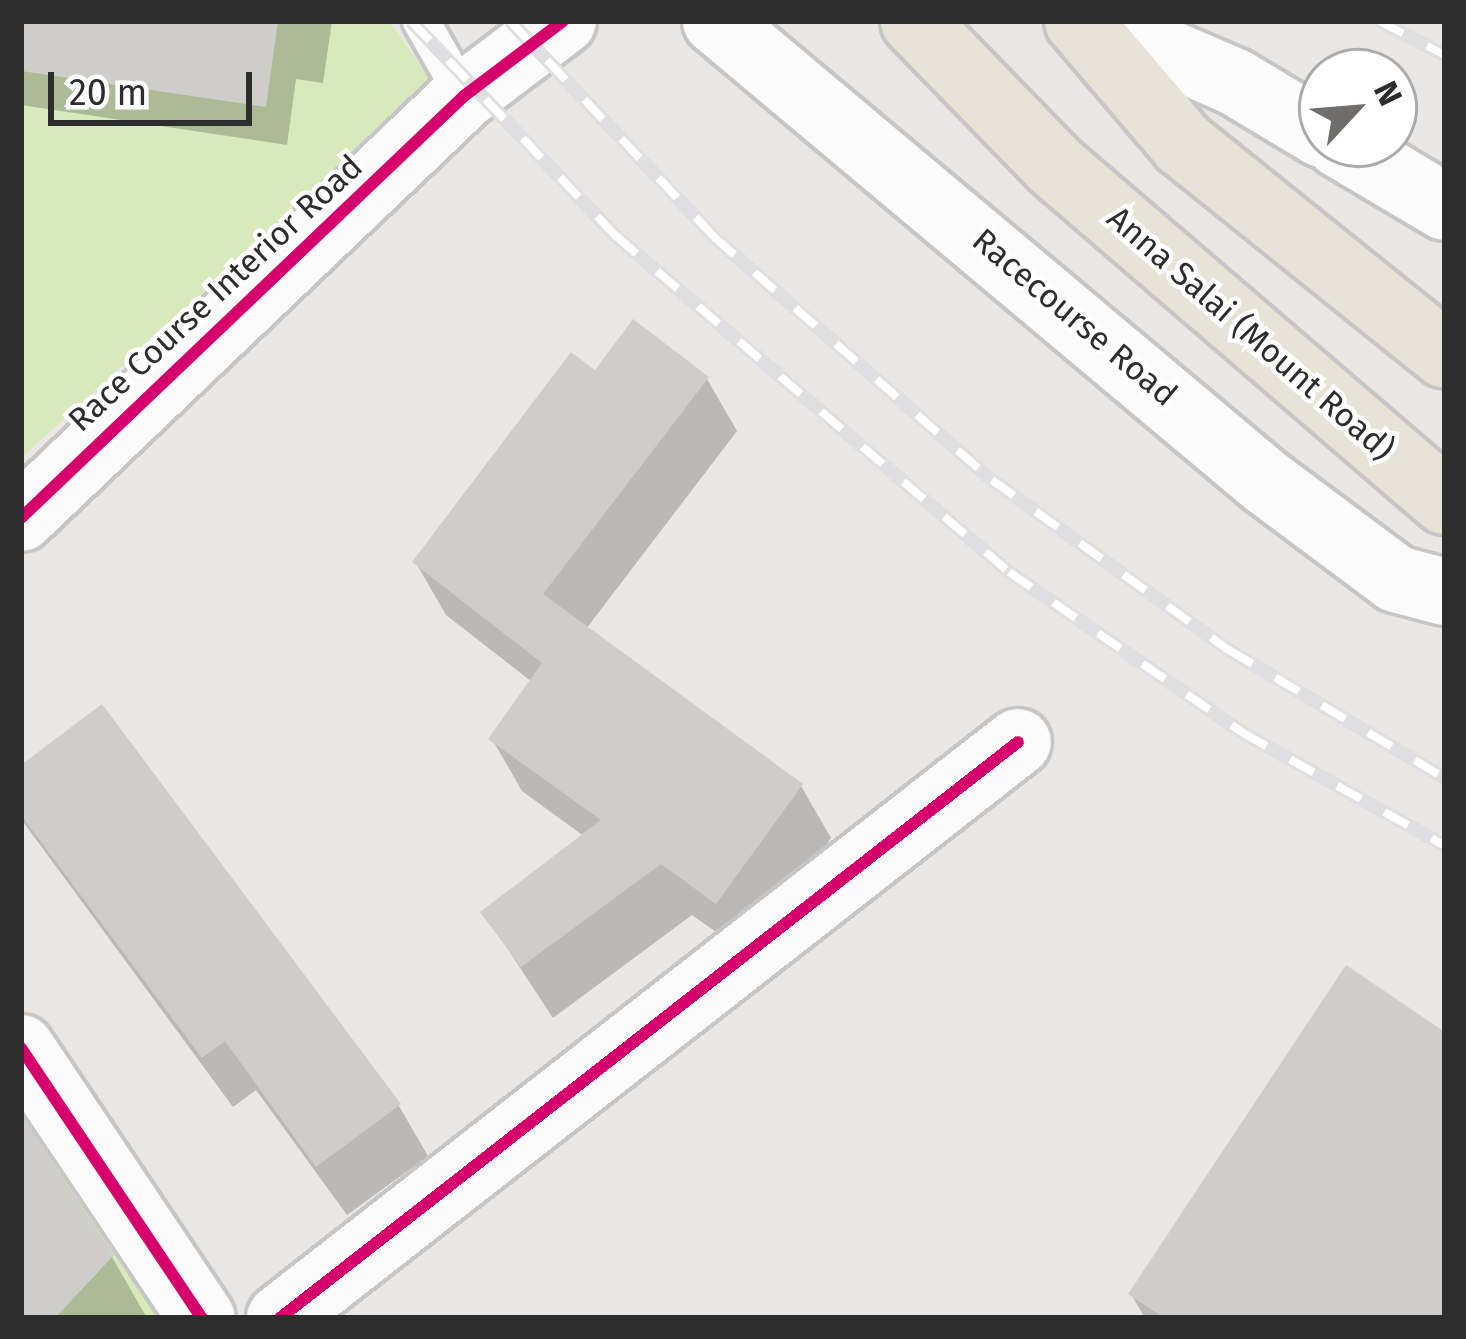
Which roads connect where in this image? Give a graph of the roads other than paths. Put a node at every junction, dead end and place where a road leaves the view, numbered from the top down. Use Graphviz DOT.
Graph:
graph roads {
  1 [pos="422,21"];
  2 [pos="562,21"];
  3 [pos="716,21"];
  4 [pos="914,21"];
  5 [pos="1078,21"];
  6 [pos="1094,21"];
  7 [pos="464,96"];
  8 [pos="1298,120"];
  9 [pos="1379,168"];
  10 [pos="1445,207"];
  11 [pos="1445,355"];
  12 [pos="1445,501"];
  13 [pos="21,518"];
  14 [pos="1445,592"];
  15 [pos="1018,742"];
  16 [pos="21,1048"];
  17 [pos="202,1318"];
  18 [pos="280,1318"];
  1 -- 7 [label="lane"];
  2 -- 7 [label="street, Race Course Interior Road"];
  3 -- 14 [label="street, Racecourse Road"];
  4 -- 12 [label="main road, Anna Salai (Mount Road)"];
  5 -- 11 [label="main road"];
  6 -- 8 [label="street"];
  7 -- 13 [label="street, Race Course Interior Road"];
  9 -- 10 [label="street"];
  15 -- 18 [label="street"];
  16 -- 17 [label="street"];
}
